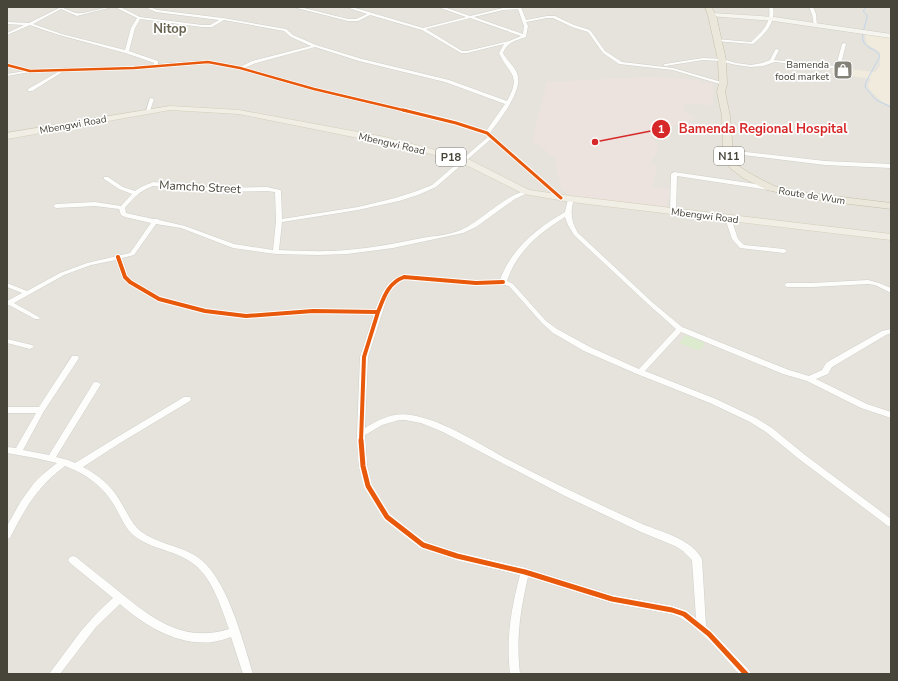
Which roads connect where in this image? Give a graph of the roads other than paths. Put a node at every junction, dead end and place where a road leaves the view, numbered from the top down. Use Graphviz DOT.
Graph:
graph roads {
  1 [pos="62,7"];
  2 [pos="110,7"];
  3 [pos="117,7"];
  4 [pos="147,7"];
  5 [pos="295,7"];
  6 [pos="348,7"];
  7 [pos="440,7"];
  8 [pos="519,7"];
  9 [pos="771,7"];
  10 [pos="811,7"];
  11 [pos="357,8"];
  12 [pos="710,11"];
  13 [pos="371,13"];
  14 [pos="472,17"];
  15 [pos="138,18"];
  16 [pos="223,19"];
  17 [pos="771,19"];
  18 [pos="525,22"];
  19 [pos="7,23"];
  20 [pos="30,24"];
  21 [pos="816,25"];
  22 [pos="423,29"];
  23 [pos="7,34"];
  24 [pos="525,36"];
  25 [pos="891,36"];
  26 [pos="716,40"];
  27 [pos="508,42"];
  28 [pos="844,44"];
  29 [pos="315,46"];
  30 [pos="777,50"];
  31 [pos="127,51"];
  32 [pos="772,60"];
  33 [pos="722,61"];
  34 [pos="7,65"];
  35 [pos="156,66"];
  36 [pos="655,66"];
  37 [pos="240,68"];
  38 [pos="65,69"];
  39 [pos="30,71"];
  40 [pos="7,75"];
  41 [pos="723,84"];
  42 [pos="30,90"];
  43 [pos="152,99"];
  44 [pos="508,103"];
  45 [pos="148,111"];
  46 [pos="490,135"];
  47 [pos="7,136"];
  48 [pos="728,152"];
  49 [pos="463,160"];
  50 [pos="891,166"];
  51 [pos="106,178"];
  52 [pos="771,188"];
  53 [pos="527,192"];
  54 [pos="134,193"];
  55 [pos="561,198"];
  56 [pos="571,200"];
  57 [pos="891,202"];
  58 [pos="867,203"];
  59 [pos="56,206"];
  60 [pos="891,206"];
  61 [pos="122,208"];
  62 [pos="673,212"];
  63 [pos="566,214"];
  64 [pos="728,218"];
  65 [pos="156,220"];
  66 [pos="279,221"];
  67 [pos="891,237"];
  68 [pos="784,251"];
  69 [pos="276,252"];
  70 [pos="118,257"];
  71 [pos="503,282"];
  72 [pos="7,285"];
  73 [pos="788,285"];
  74 [pos="891,291"];
  75 [pos="27,293"];
  76 [pos="8,304"];
  77 [pos="378,312"];
  78 [pos="37,318"];
  79 [pos="680,329"];
  80 [pos="891,331"];
  81 [pos="7,341"];
  82 [pos="30,347"];
  83 [pos="75,358"];
  84 [pos="640,372"];
  85 [pos="810,379"];
  86 [pos="97,384"];
  87 [pos="187,399"];
  88 [pos="7,410"];
  89 [pos="40,410"];
  90 [pos="891,415"];
  91 [pos="361,434"];
  92 [pos="7,450"];
  93 [pos="18,452"];
  94 [pos="51,458"];
  95 [pos="65,462"];
  96 [pos="76,467"];
  97 [pos="891,524"];
  98 [pos="7,535"];
  99 [pos="73,560"];
  100 [pos="525,572"];
  101 [pos="120,598"];
  102 [pos="701,627"];
  103 [pos="234,632"];
  104 [pos="54,674"];
  105 [pos="248,674"];
  106 [pos="515,674"];
  107 [pos="746,674"];
  1 -- 2 [label="street"];
  1 -- 20 [label="street"];
  3 -- 15 [label="street"];
  4 -- 16 [label="street"];
  5 -- 13 [label="street"];
  6 -- 11 [label="street"];
  7 -- 14 [label="street"];
  8 -- 14 [label="street"];
  8 -- 18 [label="street"];
  9 -- 17 [label="street"];
  10 -- 21 [label="street"];
  11 -- 13 [label="street"];
  12 -- 17 [label="main road"];
  12 -- 26 [label="highway, Route de Wum / N11"];
  13 -- 22 [label="street"];
  14 -- 22 [label="street"];
  14 -- 24 [label="street"];
  15 -- 16 [label="street"];
  15 -- 31 [label="street"];
  16 -- 29 [label="street"];
  17 -- 21 [label="main road"];
  17 -- 26 [label="street"];
  18 -- 24 [label="street"];
  18 -- 36 [label="street"];
  19 -- 20 [label="street"];
  20 -- 23 [label="street"];
  20 -- 31 [label="street"];
  21 -- 25 [label="main road"];
  22 -- 27 [label="street"];
  24 -- 27 [label="street"];
  26 -- 33 [label="highway, Route de Wum / N11"];
  27 -- 44 [label="street"];
  28 -- 32 [label="street"];
  29 -- 37 [label="street"];
  29 -- 44 [label="street"];
  30 -- 32 [label="street"];
  31 -- 35 [label="street"];
  32 -- 33 [label="street"];
  33 -- 36 [label="street"];
  33 -- 41 [label="highway, Route de Wum / N11"];
  34 -- 39 [label="street"];
  35 -- 37 [label="street"];
  35 -- 38 [label="street"];
  36 -- 41 [label="street"];
  37 -- 46 [label="street"];
  38 -- 39 [label="street"];
  38 -- 42 [label="street"];
  39 -- 40 [label="street"];
  41 -- 48 [label="highway, Route de Wum / N11"];
  43 -- 45 [label="street"];
  44 -- 46 [label="street"];
  45 -- 47 [label="main road, Mbengwi Road / P18"];
  45 -- 49 [label="main road, Mbengwi Road / P18"];
  46 -- 49 [label="street"];
  46 -- 55 [label="street"];
  48 -- 50 [label="street"];
  48 -- 52 [label="highway, Route de Wum / N11"];
  49 -- 53 [label="main road, Mbengwi Road / P18"];
  49 -- 66 [label="street"];
  51 -- 54 [label="street"];
  52 -- 58 [label="highway, Route de Wum / N11"];
  52 -- 62 [label="street"];
  53 -- 55 [label="main road, Mbengwi Road / P18"];
  53 -- 69 [label="street"];
  54 -- 61 [label="street, Mamcho Street"];
  54 -- 66 [label="street, Mamcho Street"];
  55 -- 56 [label="main road, Mbengwi Road / P18"];
  56 -- 62 [label="main road, Mbengwi Road / P18"];
  56 -- 63 [label="street"];
  57 -- 58 [label="highway, N11"];
  58 -- 60 [label="highway, N11"];
  59 -- 61 [label="street"];
  61 -- 65 [label="street"];
  62 -- 64 [label="main road, Mbengwi Road / P18"];
  63 -- 71 [label="street"];
  63 -- 79 [label="street"];
  64 -- 67 [label="main road, Mbengwi Road / P18"];
  64 -- 68 [label="street"];
  65 -- 69 [label="street"];
  65 -- 70 [label="street"];
  66 -- 69 [label="street, Mamcho Street"];
  70 -- 75 [label="street"];
  70 -- 77 [label="street"];
  71 -- 77 [label="street"];
  71 -- 84 [label="street"];
  72 -- 75 [label="street"];
  73 -- 74 [label="street"];
  75 -- 76 [label="street"];
  76 -- 78 [label="street"];
  77 -- 91 [label="street"];
  79 -- 84 [label="street"];
  79 -- 85 [label="street"];
  80 -- 85 [label="street"];
  81 -- 82 [label="street"];
  83 -- 89 [label="street"];
  84 -- 97 [label="street"];
  85 -- 90 [label="street"];
  86 -- 94 [label="street"];
  87 -- 96 [label="street"];
  88 -- 89 [label="street"];
  89 -- 93 [label="street"];
  91 -- 100 [label="street"];
  91 -- 102 [label="street"];
  92 -- 93 [label="street"];
  93 -- 94 [label="street"];
  94 -- 95 [label="street"];
  95 -- 96 [label="street"];
  95 -- 98 [label="street"];
  96 -- 103 [label="street"];
  99 -- 101 [label="street"];
  100 -- 102 [label="street"];
  100 -- 106 [label="street"];
  101 -- 103 [label="street"];
  101 -- 104 [label="street"];
  102 -- 107 [label="street"];
  103 -- 105 [label="street"];
}
